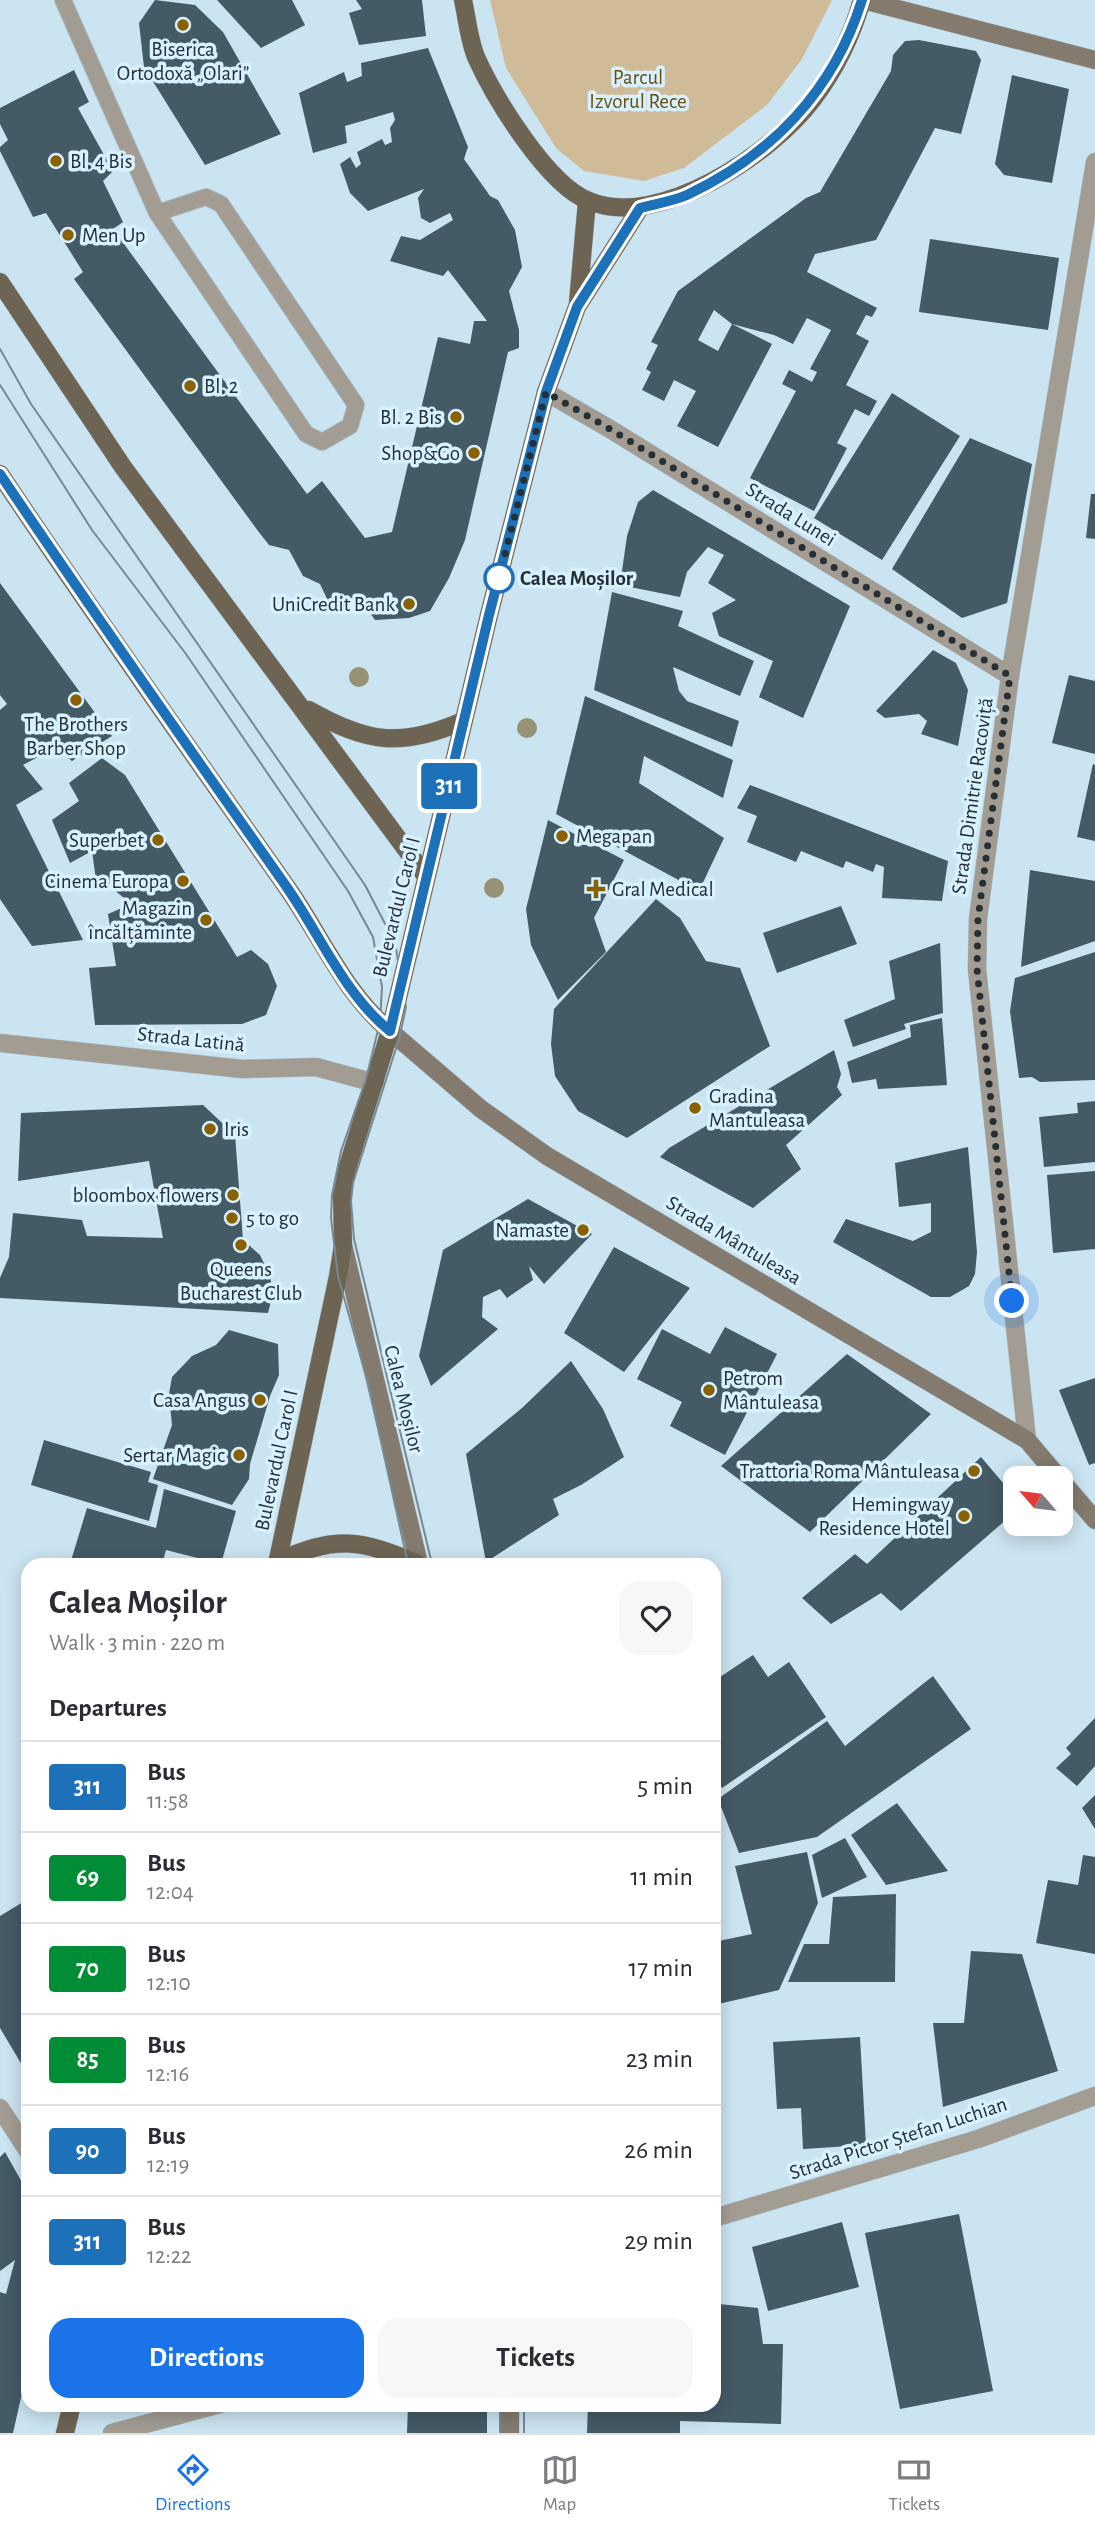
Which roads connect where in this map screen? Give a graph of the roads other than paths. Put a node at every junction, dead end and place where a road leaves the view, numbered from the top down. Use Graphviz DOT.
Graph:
graph roads {
  1 [pos="63,0"];
  2 [pos="463,0"];
  3 [pos="862,0"];
  4 [pos="1095,60"];
  5 [pos="1095,162"];
  6 [pos="587,201"];
  7 [pos="640,208"];
  8 [pos="157,212"];
  9 [pos="0,282"];
  10 [pos="577,307"];
  11 [pos="546,392"];
  12 [pos="0,474"];
  13 [pos="1010,676"];
  14 [pos="304,707"];
  15 [pos="463,721"];
  16 [pos="425,875"];
  17 [pos="390,1031"];
  18 [pos="0,1043"];
  19 [pos="375,1083"];
  20 [pos="342,1245"];
  21 [pos="1027,1440"];
  22 [pos="1049,1466"];
  23 [pos="1073,1494"];
  24 [pos="1095,1520"];
  25 [pos="278,1558"];
  26 [pos="288,1558"];
  27 [pos="403,1558"];
  28 [pos="417,1558"];
  29 [pos="1095,2096"];
  30 [pos="0,2108"];
  31 [pos="21,2140"];
  32 [pos="721,2216"];
  33 [pos="70,2412"];
  34 [pos="190,2412"];
  35 [pos="510,2412"];
  36 [pos="65,2433"];
  37 [pos="112,2433"];
  38 [pos="510,2433"];
  1 -- 8 [label="lane"];
  2 -- 6 [label="main road"];
  3 -- 4 [label="street"];
  3 -- 7 [label="main road"];
  5 -- 13 [label="street, Strada Dimitrie Racoviță"];
  6 -- 7 [label="main road"];
  6 -- 10 [label="main road, Bulevardul Carol I"];
  7 -- 10 [label="main road, Bulevardul Carol I"];
  8 -- 8 [label="lane"];
  9 -- 14 [label="main road"];
  10 -- 11 [label="main road, Bulevardul Carol I"];
  11 -- 13 [label="street, Strada Lunei"];
  11 -- 15 [label="main road, Bulevardul Carol I"];
  12 -- 17 [label="main road"];
  13 -- 21 [label="street, Strada Dimitrie Racoviță"];
  14 -- 15 [label="main road"];
  14 -- 16 [label="main road"];
  15 -- 16 [label="main road, Bulevardul Carol I"];
  16 -- 17 [label="main road, Bulevardul Carol I"];
  17 -- 19 [label="main road, Bulevardul Carol I"];
  17 -- 21 [label="street, Strada Mântuleasa"];
  18 -- 19 [label="street, Strada Latină"];
  19 -- 20 [label="main road, Bulevardul Carol I"];
  20 -- 25 [label="main road, Bulevardul Carol I"];
  20 -- 28 [label="street, Calea Moșilor"];
  21 -- 22 [label="street, Strada Mântuleasa"];
  23 -- 24 [label="street, Strada Mântuleasa"];
  26 -- 27 [label="main road"];
  29 -- 32 [label="street, Strada Pictor Ștefan Luchian"];
  30 -- 31 [label="street"];
  33 -- 36 [label="main road"];
  34 -- 37 [label="street"];
  35 -- 38 [label="street"];
}
